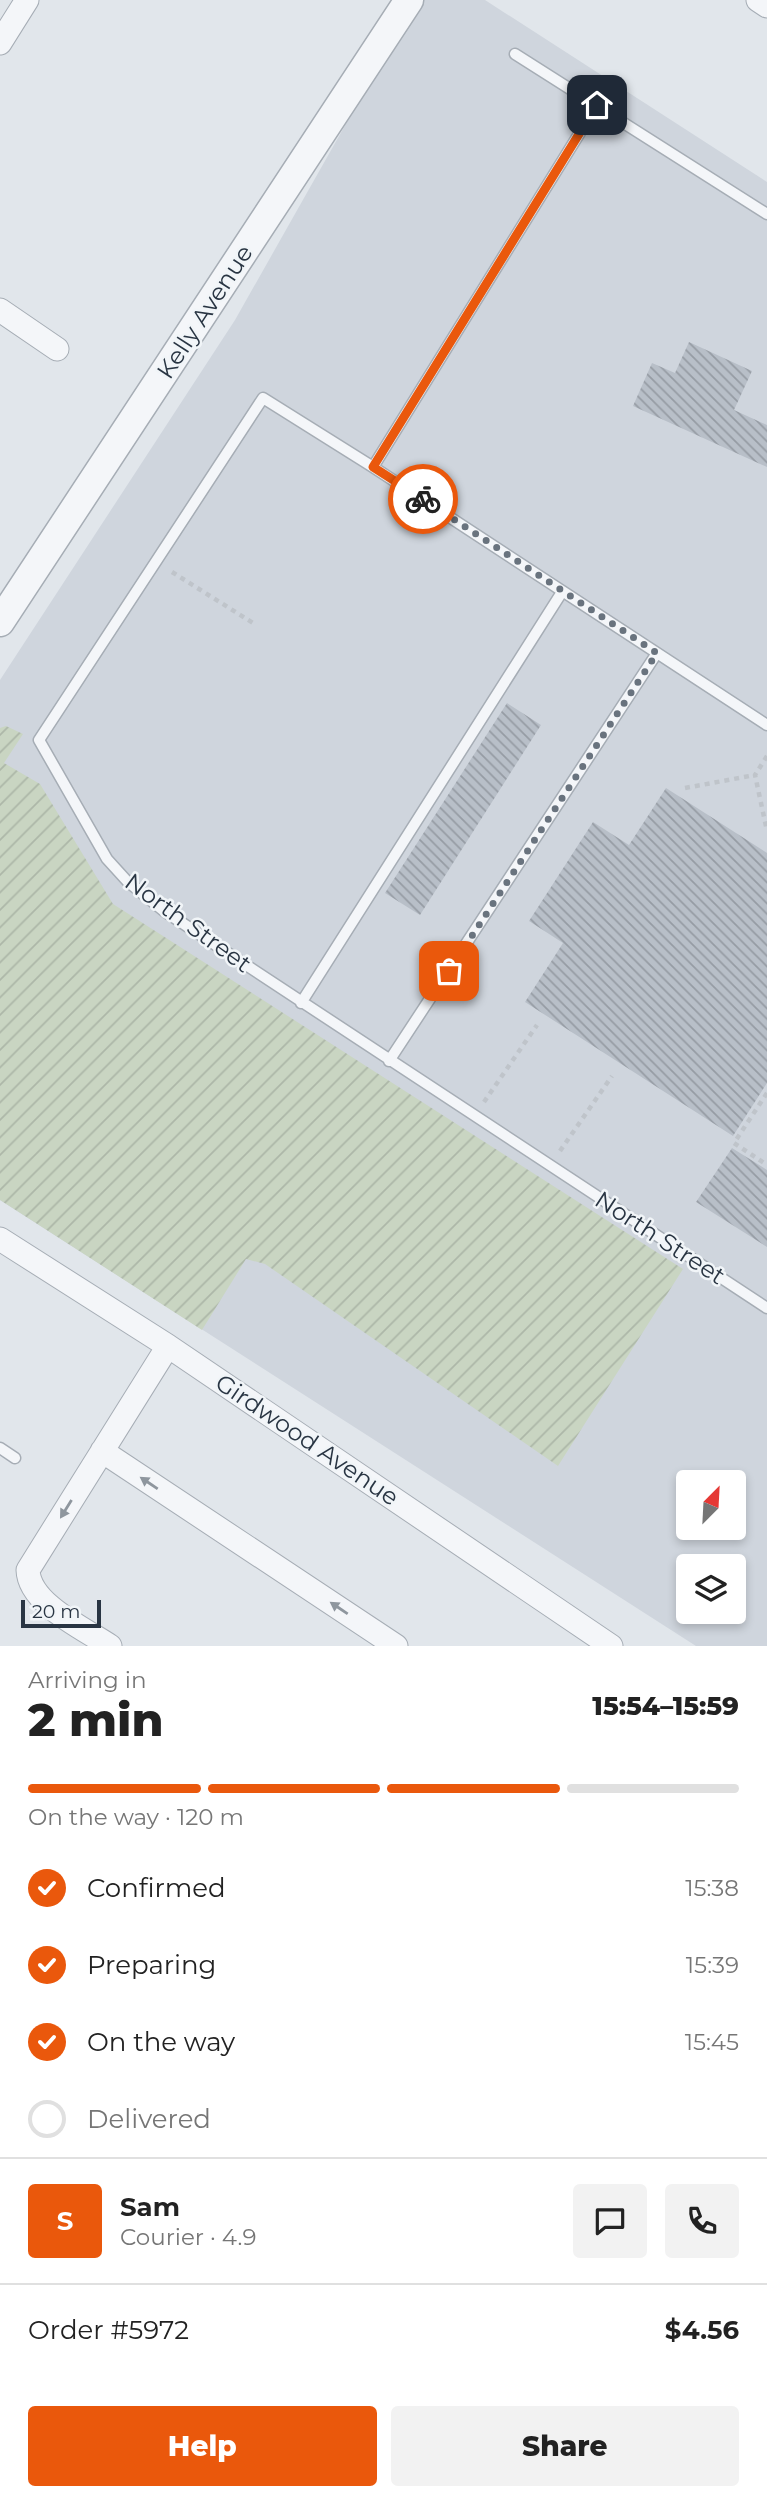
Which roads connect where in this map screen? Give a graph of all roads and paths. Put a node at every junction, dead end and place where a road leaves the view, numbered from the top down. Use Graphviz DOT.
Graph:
graph roads {
  1 [pos="27,0"];
  2 [pos="409,0"];
  3 [pos="758,0"];
  4 [pos="767,6"];
  5 [pos="0,43"];
  6 [pos="515,54"];
  7 [pos="597,105"];
  8 [pos="767,214"];
  9 [pos="0,310"];
  10 [pos="57,349"];
  11 [pos="373,467"];
  12 [pos="156,562"];
  13 [pos="562,592"];
  14 [pos="0,622"];
  15 [pos="253,623"];
  16 [pos="657,653"];
  17 [pos="767,725"];
  18 [pos="767,756"];
  19 [pos="755,775"];
  20 [pos="685,788"];
  21 [pos="767,831"];
  22 [pos="301,1003"];
  23 [pos="537,1025"];
  24 [pos="389,1061"];
  25 [pos="612,1076"];
  26 [pos="767,1093"];
  27 [pos="474,1117"];
  28 [pos="767,1165"];
  29 [pos="549,1166"];
  30 [pos="0,1239"];
  31 [pos="767,1308"];
  32 [pos="168,1346"];
  33 [pos="0,1448"];
  34 [pos="102,1451"];
  35 [pos="15,1458"];
  36 [pos="110,1646"];
  37 [pos="396,1646"];
  38 [pos="611,1646"];
  1 -- 5 [label="street"];
  2 -- 14 [label="street, Kelly Avenue"];
  3 -- 4 [label="street"];
  6 -- 7 [label="lane"];
  7 -- 8 [label="lane"];
  7 -- 11 [label="lane"];
  9 -- 10 [label="street"];
  11 -- 12 [label="lane, North Street"];
  11 -- 13 [label="lane, North Street"];
  12 -- 15 [label="path"];
  12 -- 22 [label="lane, North Street"];
  13 -- 16 [label="lane, North Street"];
  13 -- 22 [label="lane"];
  16 -- 17 [label="lane, North Street"];
  16 -- 24 [label="lane"];
  18 -- 19 [label="path"];
  19 -- 20 [label="path"];
  19 -- 21 [label="path"];
  22 -- 24 [label="lane, North Street"];
  23 -- 27 [label="path"];
  24 -- 27 [label="lane, North Street"];
  25 -- 29 [label="path"];
  26 -- 28 [label="path"];
  27 -- 29 [label="lane, North Street"];
  29 -- 31 [label="lane, North Street"];
  30 -- 32 [label="street, Girdwood Avenue"];
  32 -- 34 [label="street"];
  32 -- 38 [label="street, Girdwood Avenue"];
  33 -- 35 [label="lane"];
  34 -- 36 [label="street, one-way"];
  37 -- 34 [label="street, one-way"];
}
